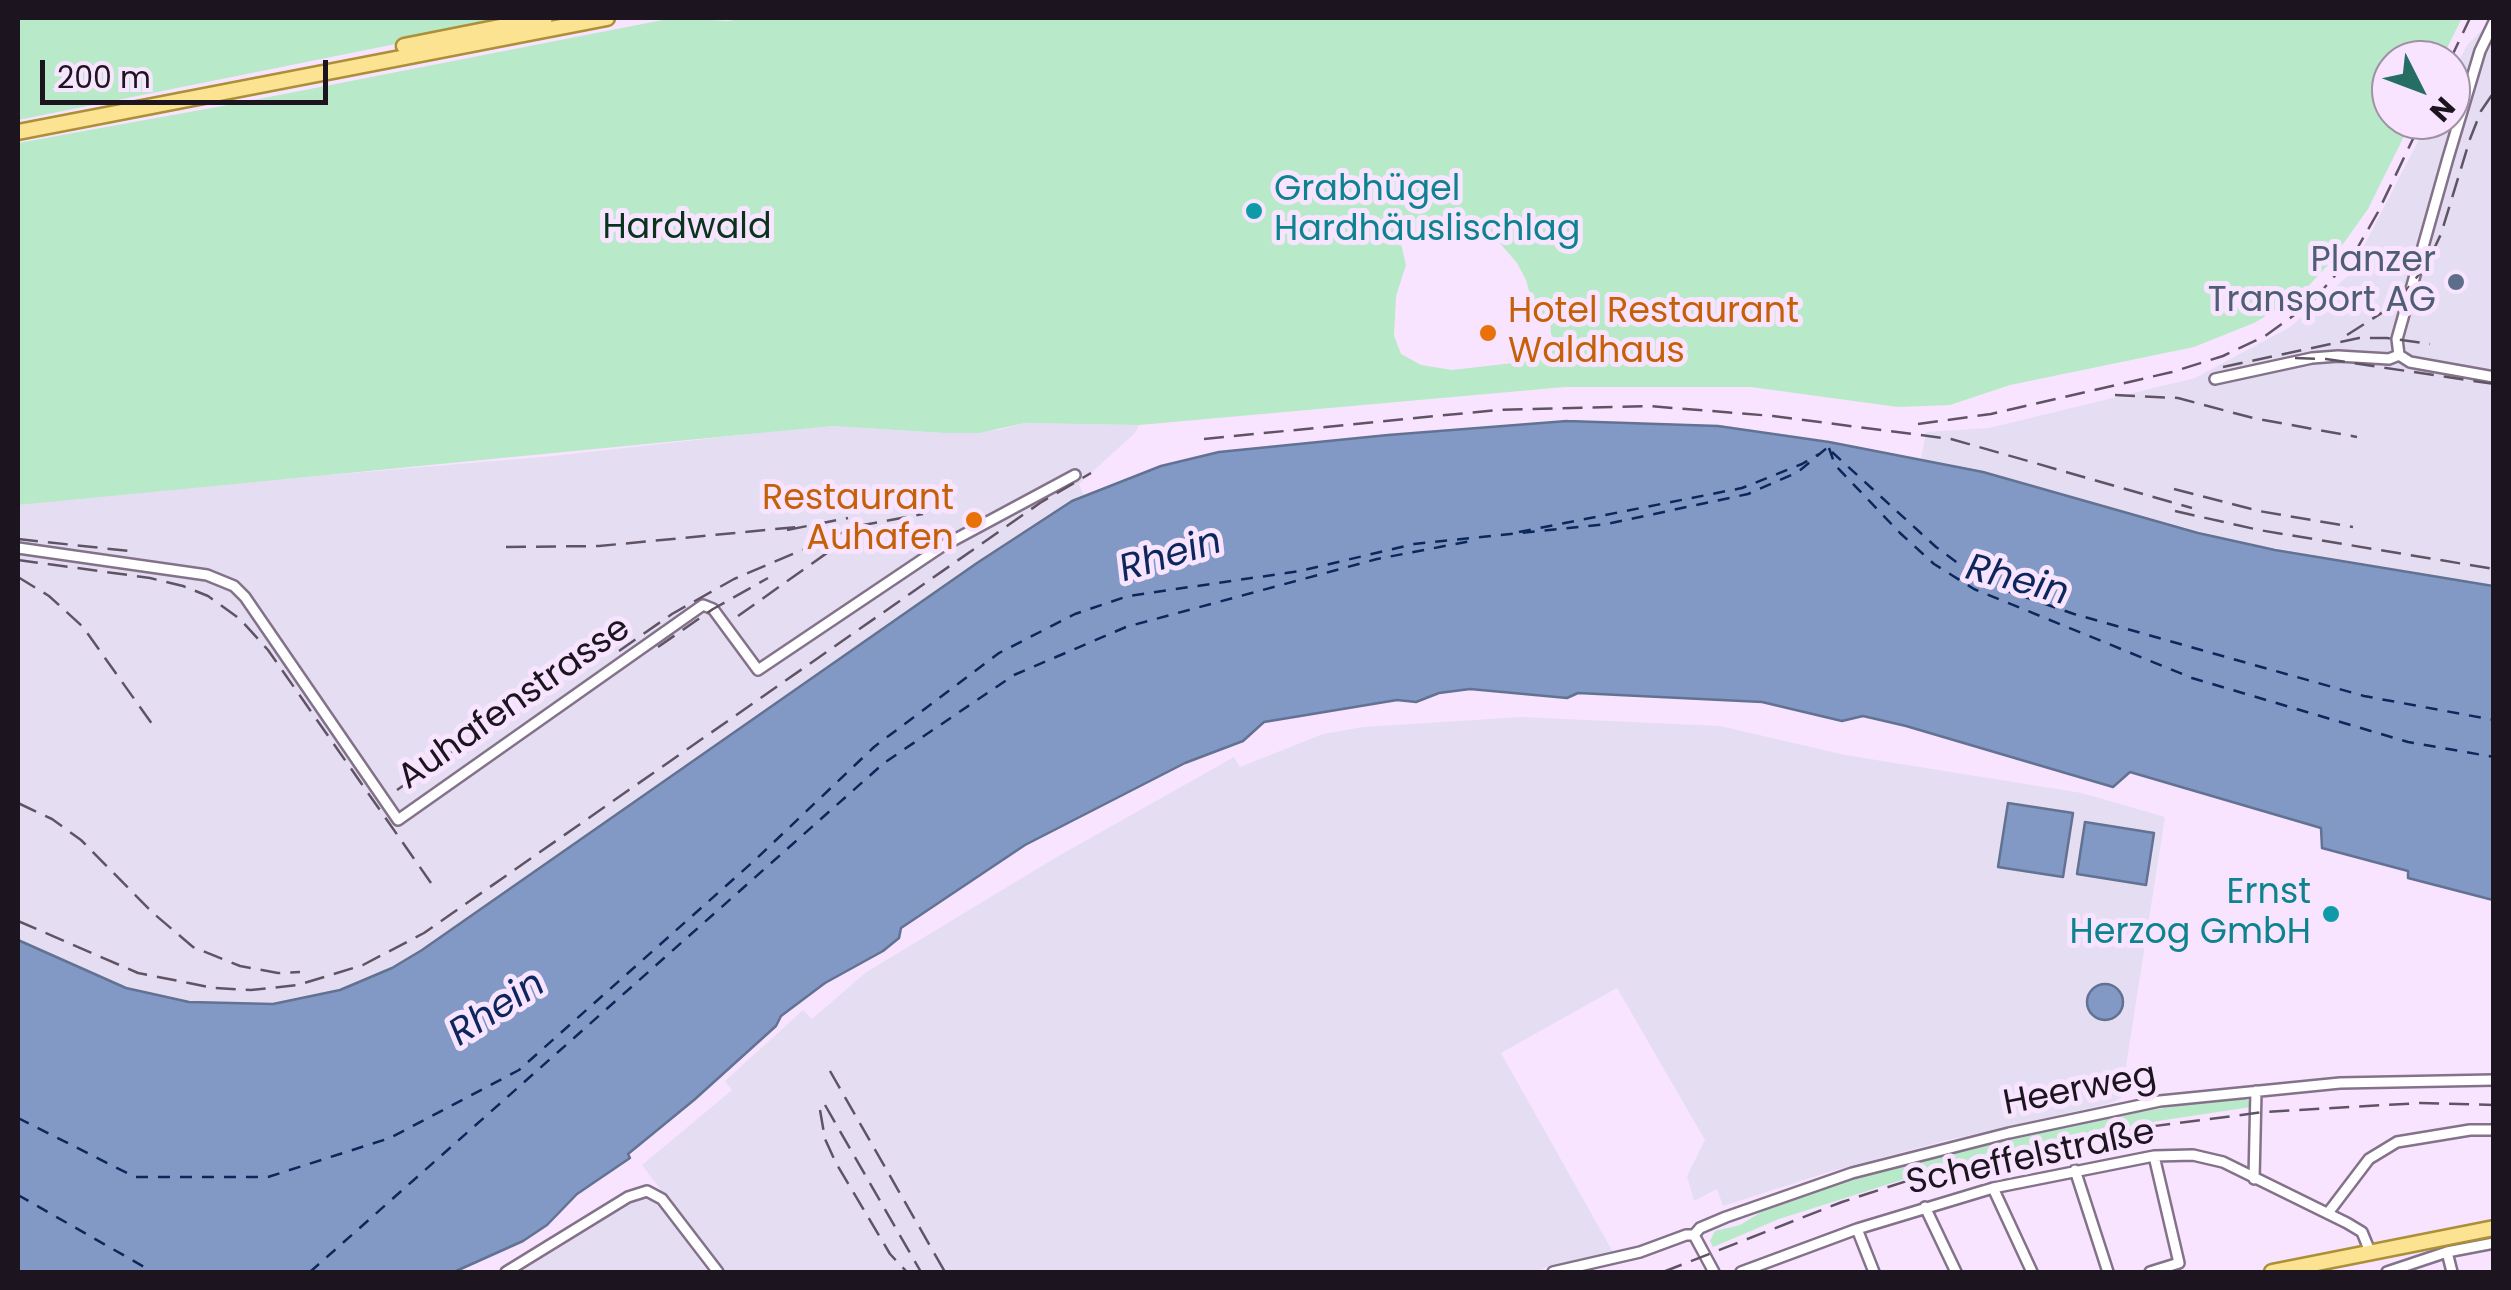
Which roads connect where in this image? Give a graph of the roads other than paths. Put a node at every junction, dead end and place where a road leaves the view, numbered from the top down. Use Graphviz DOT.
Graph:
graph roads {
  1 [pos="545,18"];
  2 [pos="606,18"];
  3 [pos="2494,22"];
  4 [pos="18,124"];
  5 [pos="18,132"];
  6 [pos="2399,354"];
  7 [pos="2494,377"];
  8 [pos="2215,379"];
  9 [pos="1075,475"];
  10 [pos="18,548"];
  11 [pos="2494,1080"];
  12 [pos="2256,1092"];
  13 [pos="2494,1130"];
  14 [pos="2154,1156"];
  15 [pos="2076,1170"];
  16 [pos="2254,1179"];
  17 [pos="1994,1188"];
  18 [pos="1925,1206"];
  19 [pos="2328,1214"];
  20 [pos="2494,1228"];
  21 [pos="1857,1229"];
  22 [pos="1696,1237"];
  23 [pos="2494,1243"];
  24 [pos="2447,1252"];
  25 [pos="2371,1254"];
  26 [pos="506,1272"];
  27 [pos="718,1272"];
  28 [pos="1553,1272"];
  29 [pos="1714,1272"];
  30 [pos="1741,1272"];
  31 [pos="1874,1272"];
  32 [pos="1956,1272"];
  33 [pos="2032,1272"];
  34 [pos="2108,1272"];
  35 [pos="2150,1272"];
  36 [pos="2273,1272"];
  37 [pos="2387,1272"];
  38 [pos="2452,1272"];
  1 -- 4 [label="main road"];
  2 -- 5 [label="main road"];
  3 -- 6 [label="street"];
  6 -- 7 [label="street"];
  6 -- 8 [label="street"];
  9 -- 10 [label="street, Auhafenstrasse"];
  11 -- 12 [label="street, Heerweg"];
  12 -- 16 [label="street"];
  12 -- 22 [label="street, Heerweg"];
  13 -- 19 [label="street"];
  14 -- 15 [label="street, Scheffelstraße"];
  14 -- 16 [label="street, Scheffelstraße"];
  14 -- 35 [label="street"];
  15 -- 17 [label="street, Scheffelstraße"];
  15 -- 34 [label="street"];
  16 -- 19 [label="street, Scheffelstraße"];
  17 -- 18 [label="street, Scheffelstraße"];
  17 -- 33 [label="street"];
  18 -- 21 [label="street, Scheffelstraße"];
  18 -- 32 [label="street"];
  19 -- 25 [label="street, Scheffelstraße"];
  20 -- 25 [label="main road"];
  21 -- 30 [label="street, Scheffelstraße"];
  21 -- 31 [label="street"];
  22 -- 28 [label="street, Heerweg"];
  22 -- 29 [label="street"];
  23 -- 24 [label="street"];
  24 -- 37 [label="street"];
  24 -- 38 [label="street"];
  25 -- 36 [label="main road"];
  26 -- 27 [label="street"];
}
